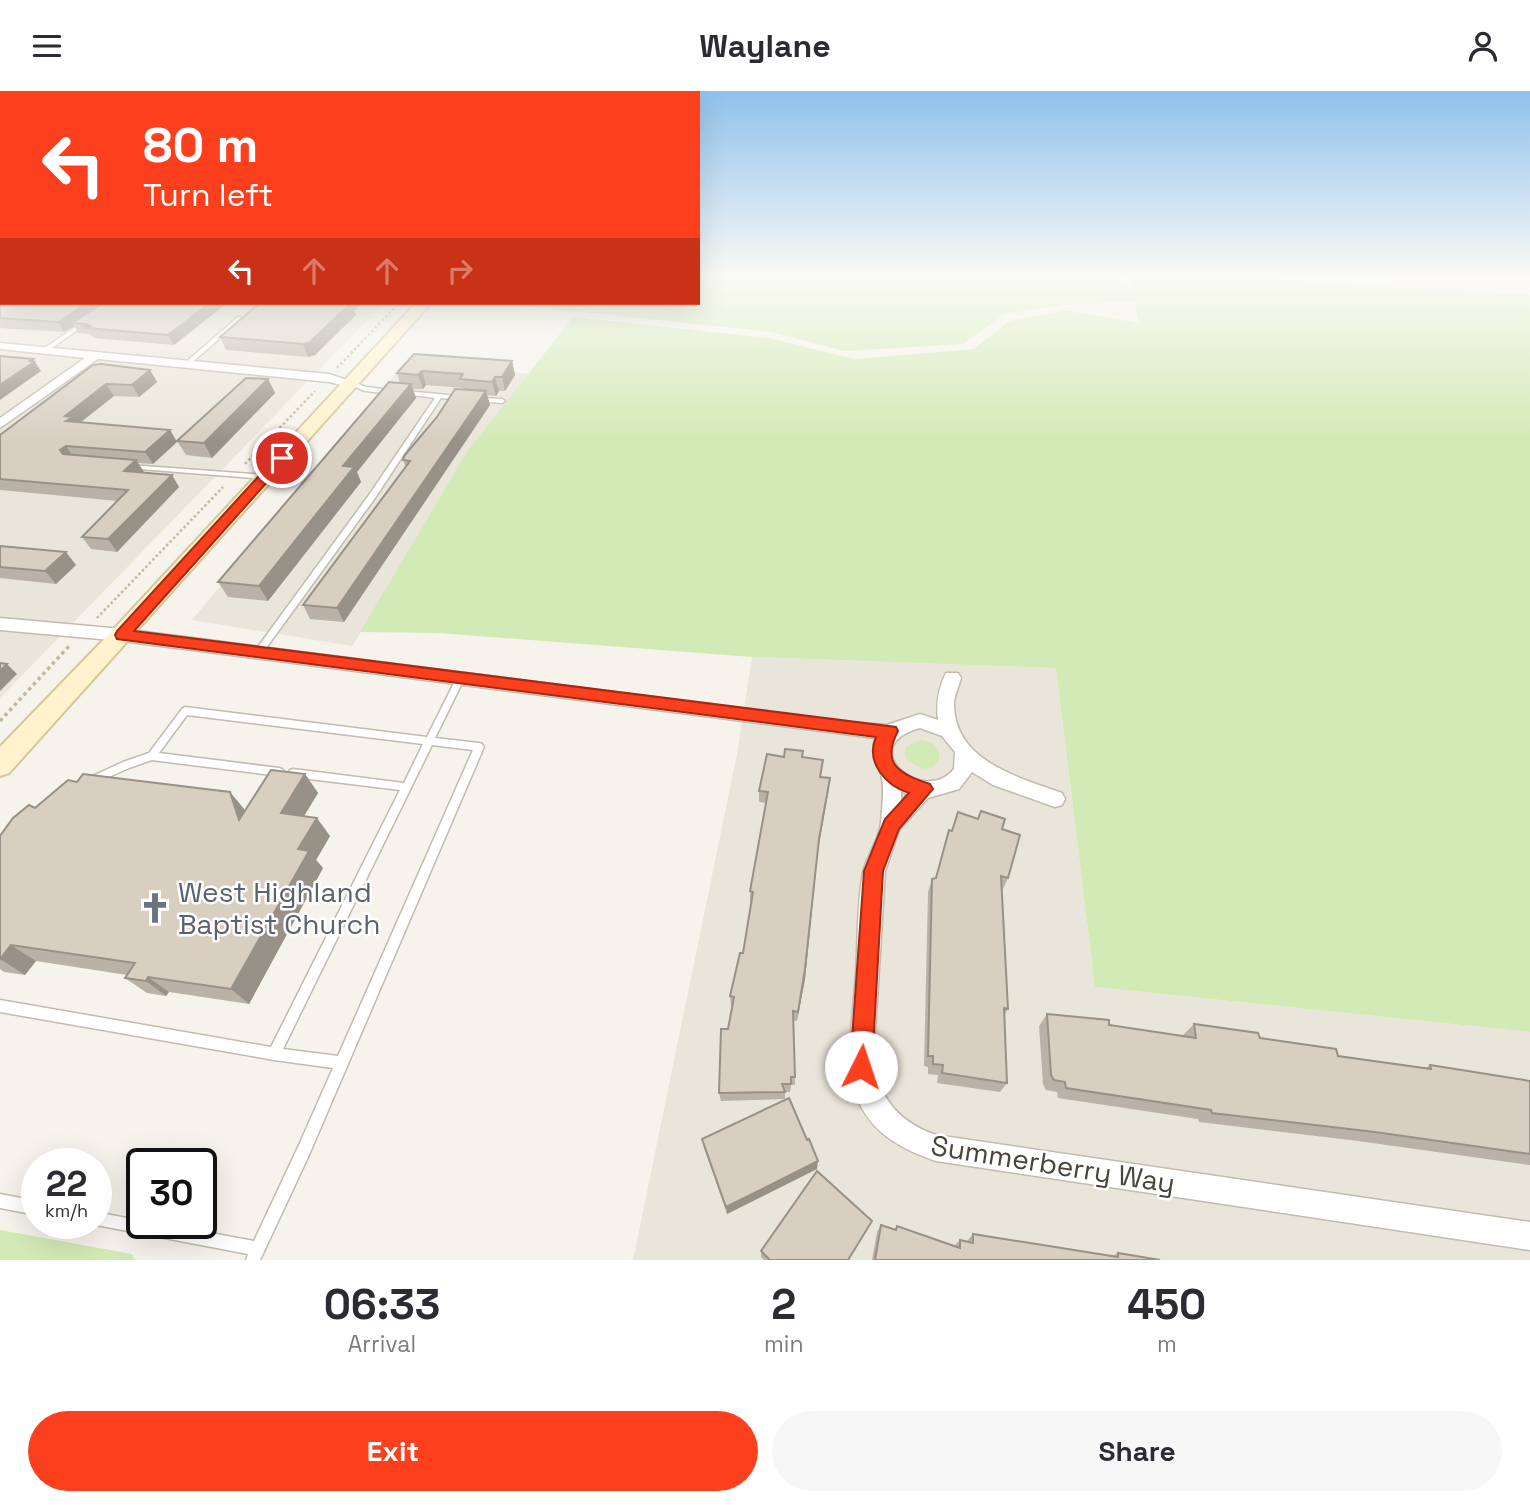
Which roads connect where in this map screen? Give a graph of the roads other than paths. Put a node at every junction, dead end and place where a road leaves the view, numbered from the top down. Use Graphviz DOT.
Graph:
graph roads {
  1 [pos="72,333"];
  2 [pos="223,333"];
  3 [pos="397,333"];
  4 [pos="0,346"];
  5 [pos="44,351"];
  6 [pos="96,355"];
  7 [pos="187,364"];
  8 [pos="350,383"];
  9 [pos="439,397"];
  10 [pos="502,401"];
  11 [pos="0,425"];
  12 [pos="127,467"];
  13 [pos="265,477"];
  14 [pos="0,624"];
  15 [pos="122,635"];
  16 [pos="258,653"];
  17 [pos="952,678"];
  18 [pos="460,679"];
  19 [pos="945,703"];
  20 [pos="920,721"];
  21 [pos="846,729"];
  22 [pos="890,731"];
  23 [pos="949,731"];
  24 [pos="429,741"];
  25 [pos="881,752"];
  26 [pos="152,756"];
  27 [pos="965,758"];
  28 [pos="0,765"];
  29 [pos="891,775"];
  30 [pos="958,778"];
  31 [pos="1000,779"];
  32 [pos="82,786"];
  33 [pos="406,787"];
  34 [pos="924,789"];
  35 [pos="1055,799"];
  36 [pos="891,825"];
  37 [pos="0,1006"];
  38 [pos="274,1054"];
  39 [pos="342,1063"];
  40 [pos="0,1202"];
  41 [pos="21,1205"];
  42 [pos="112,1223"];
  43 [pos="1530,1236"];
  44 [pos="255,1255"];
  1 -- 5 [label="lane"];
  2 -- 7 [label="lane"];
  3 -- 8 [label="main road"];
  4 -- 5 [label="street"];
  5 -- 6 [label="street"];
  6 -- 7 [label="street"];
  6 -- 11 [label="street"];
  7 -- 8 [label="street"];
  8 -- 9 [label="lane"];
  8 -- 13 [label="main road"];
  9 -- 10 [label="lane"];
  9 -- 16 [label="lane"];
  12 -- 13 [label="lane"];
  13 -- 15 [label="main road"];
  14 -- 15 [label="street"];
  15 -- 16 [label="street"];
  15 -- 28 [label="main road"];
  16 -- 18 [label="street"];
  17 -- 19 [label="street"];
  18 -- 21 [label="street"];
  18 -- 24 [label="lane"];
  19 -- 20 [label="street"];
  19 -- 23 [label="street"];
  20 -- 22 [label="street"];
  20 -- 23 [label="street"];
  21 -- 22 [label="street"];
  21 -- 25 [label="street"];
  22 -- 25 [label="street"];
  23 -- 27 [label="street"];
  24 -- 26 [label="lane"];
  24 -- 33 [label="lane"];
  24 -- 39 [label="lane"];
  25 -- 29 [label="street"];
  26 -- 32 [label="lane"];
  26 -- 33 [label="lane"];
  27 -- 30 [label="street"];
  27 -- 31 [label="street"];
  29 -- 34 [label="street"];
  29 -- 36 [label="street, Summerberry Way"];
  30 -- 31 [label="street"];
  30 -- 34 [label="street"];
  31 -- 35 [label="street"];
  33 -- 38 [label="lane"];
  34 -- 36 [label="street, Summerberry Way"];
  36 -- 43 [label="street, Summerberry Way"];
  37 -- 38 [label="lane"];
  38 -- 39 [label="lane"];
  39 -- 44 [label="lane"];
  40 -- 41 [label="lane"];
  42 -- 44 [label="lane"];
}
